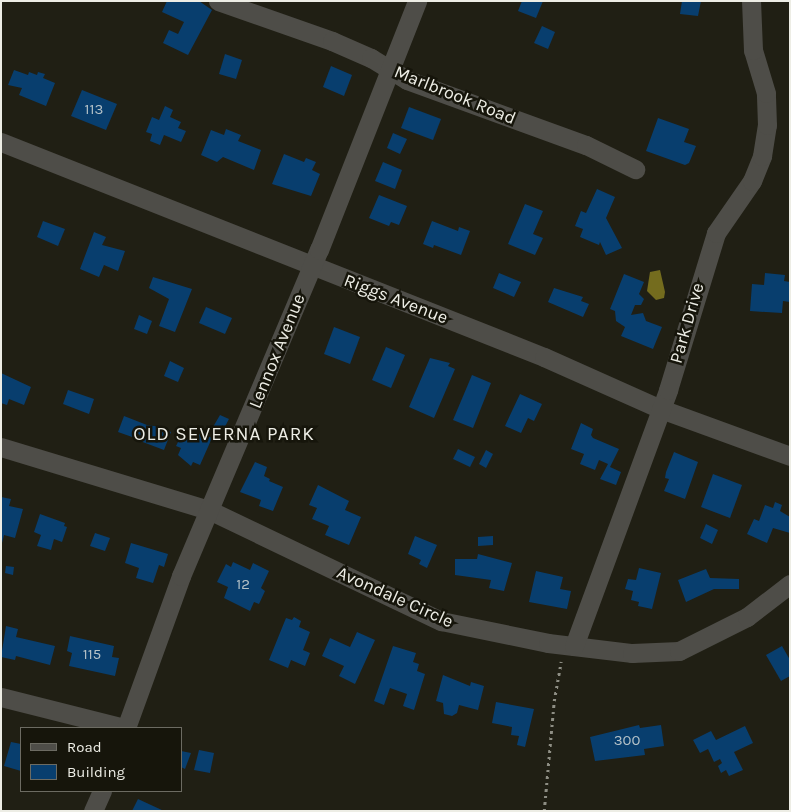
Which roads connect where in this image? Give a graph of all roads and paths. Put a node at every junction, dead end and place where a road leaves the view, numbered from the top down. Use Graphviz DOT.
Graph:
graph roads {
  1 [pos="218,1"];
  2 [pos="417,1"];
  3 [pos="751,1"];
  4 [pos="389,70"];
  5 [pos="1,142"];
  6 [pos="635,169"];
  7 [pos="311,266"];
  8 [pos="661,409"];
  9 [pos="1,447"];
  10 [pos="790,456"];
  11 [pos="211,511"];
  12 [pos="790,584"];
  13 [pos="569,646"];
  14 [pos="1,697"];
  15 [pos="121,727"];
  16 [pos="125,727"];
  17 [pos="102,792"];
  18 [pos="94,811"];
  19 [pos="544,811"];
  1 -- 4 [label="street, Marlbrook Road"];
  2 -- 4 [label="street, Lennox Avenue"];
  3 -- 8 [label="street, Park Drive"];
  4 -- 6 [label="street, Marlbrook Road"];
  4 -- 7 [label="street, Lennox Avenue"];
  5 -- 7 [label="street, Riggs Avenue"];
  7 -- 8 [label="street, Riggs Avenue"];
  7 -- 11 [label="street, Lennox Avenue"];
  8 -- 10 [label="street, Riggs Avenue"];
  8 -- 13 [label="street, Park Drive"];
  9 -- 11 [label="street, Avondale Circle"];
  11 -- 13 [label="street, Avondale Circle"];
  11 -- 16 [label="street, Lennox Avenue"];
  12 -- 13 [label="street, Avondale Circle"];
  13 -- 19 [label="path"];
  14 -- 15 [label="street"];
  17 -- 18 [label="street"];
}
